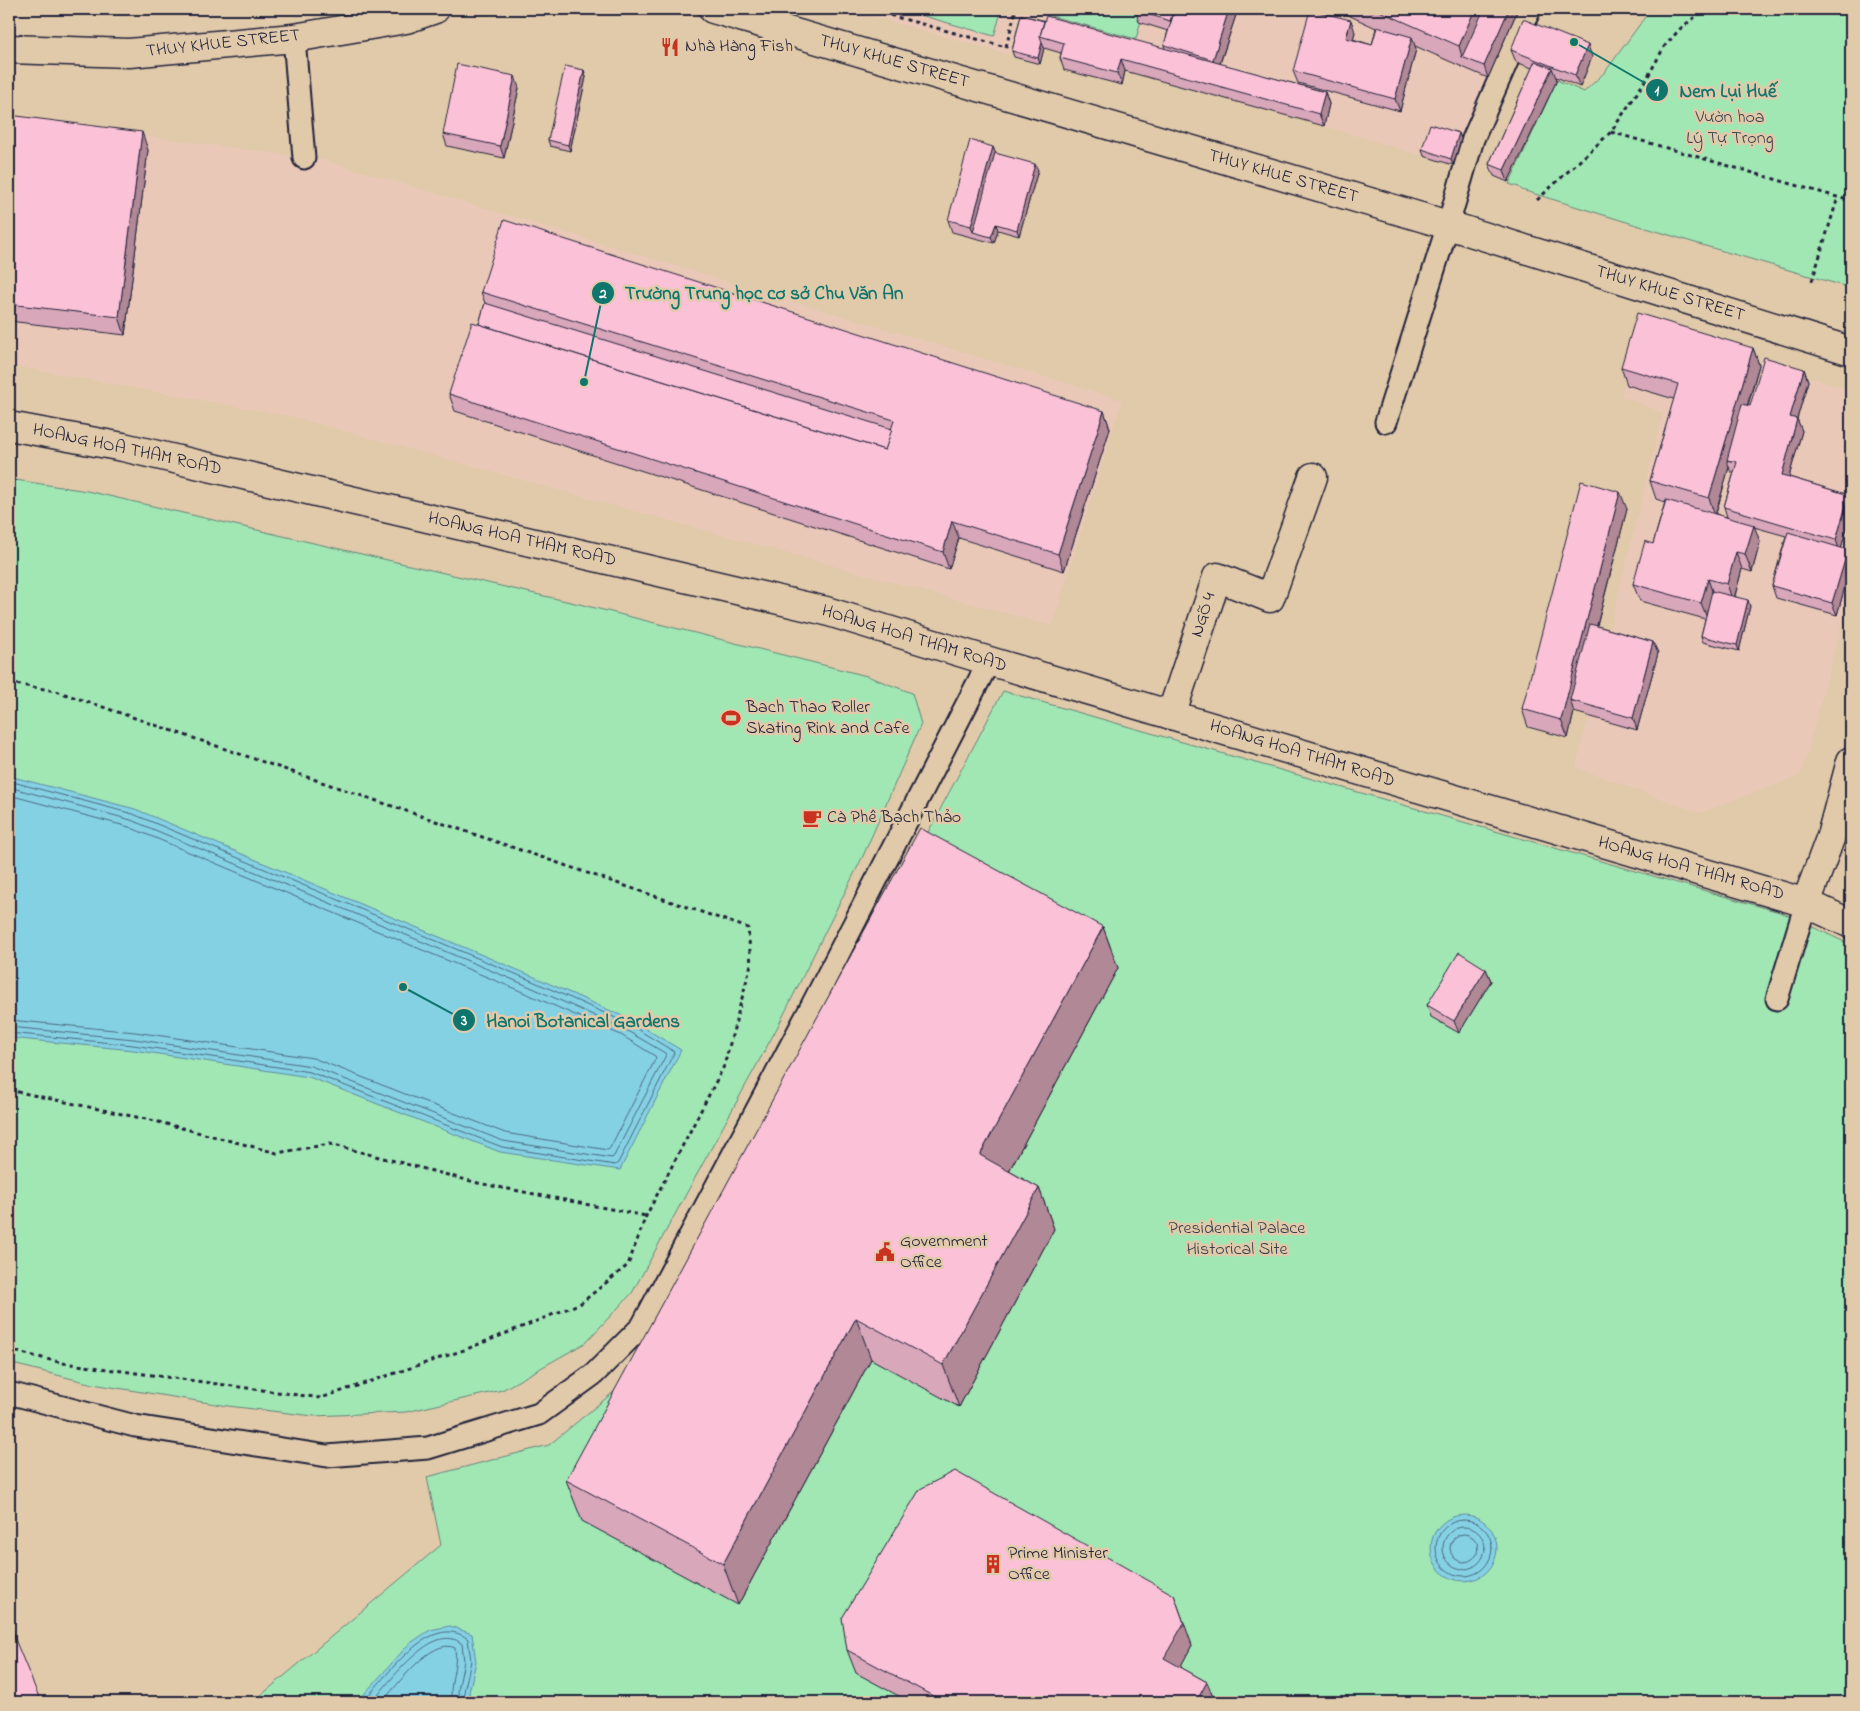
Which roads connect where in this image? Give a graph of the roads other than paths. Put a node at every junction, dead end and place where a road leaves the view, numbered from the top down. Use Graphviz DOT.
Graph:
graph roads {
  1 [pos="435,9"];
  2 [pos="713,9"];
  3 [pos="1530,9"];
  4 [pos="294,38"];
  5 [pos="9,49"];
  6 [pos="304,158"];
  7 [pos="1448,225"];
  8 [pos="1851,351"];
  9 [pos="1386,422"];
  10 [pos="9,426"];
  11 [pos="1313,477"];
  12 [pos="989,661"];
  13 [pos="1171,715"];
  14 [pos="1851,761"];
  15 [pos="1806,903"];
  16 [pos="1851,924"];
  17 [pos="1777,999"];
  18 [pos="9,1393"];
  1 -- 4 [label="main road, THUY KHUE STREET"];
  2 -- 7 [label="main road, THUY KHUE STREET"];
  3 -- 7 [label="lane"];
  4 -- 5 [label="main road, THUY KHUE STREET"];
  4 -- 6 [label="lane"];
  7 -- 8 [label="main road, THUY KHUE STREET"];
  7 -- 9 [label="lane"];
  10 -- 12 [label="main road, HOANG HOA THAM ROAD"];
  11 -- 13 [label="main road, NGÕ 4"];
  12 -- 13 [label="main road, HOANG HOA THAM ROAD"];
  12 -- 18 [label="lane"];
  13 -- 15 [label="main road, HOANG HOA THAM ROAD"];
  14 -- 15 [label="main road"];
  15 -- 16 [label="main road, HOANG HOA THAM ROAD"];
  15 -- 17 [label="lane"];
}
